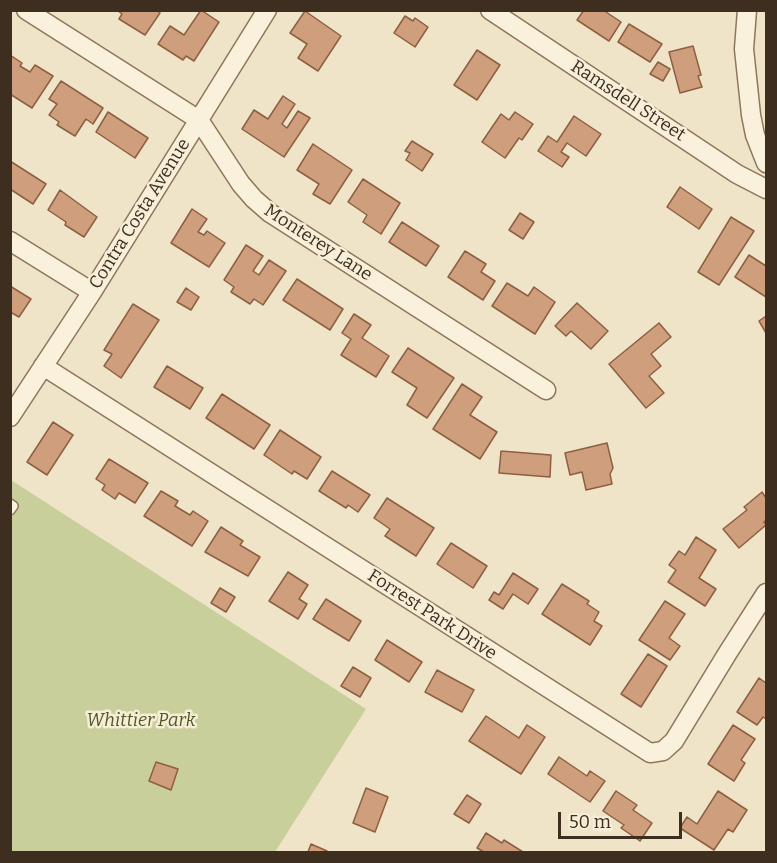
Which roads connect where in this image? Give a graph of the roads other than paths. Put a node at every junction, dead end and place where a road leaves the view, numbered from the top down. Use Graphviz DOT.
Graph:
graph roads {
  1 [pos="27,10"];
  2 [pos="267,10"];
  3 [pos="490,10"];
  4 [pos="747,10"];
  5 [pos="199,120"];
  6 [pos="766,163"];
  7 [pos="766,189"];
  8 [pos="10,241"];
  9 [pos="92,292"];
  10 [pos="43,366"];
  11 [pos="546,390"];
  12 [pos="10,417"];
  13 [pos="10,504"];
  14 [pos="10,510"];
  15 [pos="766,593"];
  1 -- 5 [label="street, Monterey Lane"];
  2 -- 5 [label="street, Contra Costa Avenue"];
  3 -- 7 [label="street, Ramsdell Street"];
  4 -- 6 [label="street"];
  5 -- 9 [label="street, Contra Costa Avenue"];
  5 -- 11 [label="street, Monterey Lane"];
  8 -- 9 [label="street"];
  9 -- 10 [label="street, Contra Costa Avenue"];
  10 -- 12 [label="street, Contra Costa Avenue"];
  10 -- 15 [label="street, Forrest Park Drive"];
  13 -- 14 [label="lane"];
}
